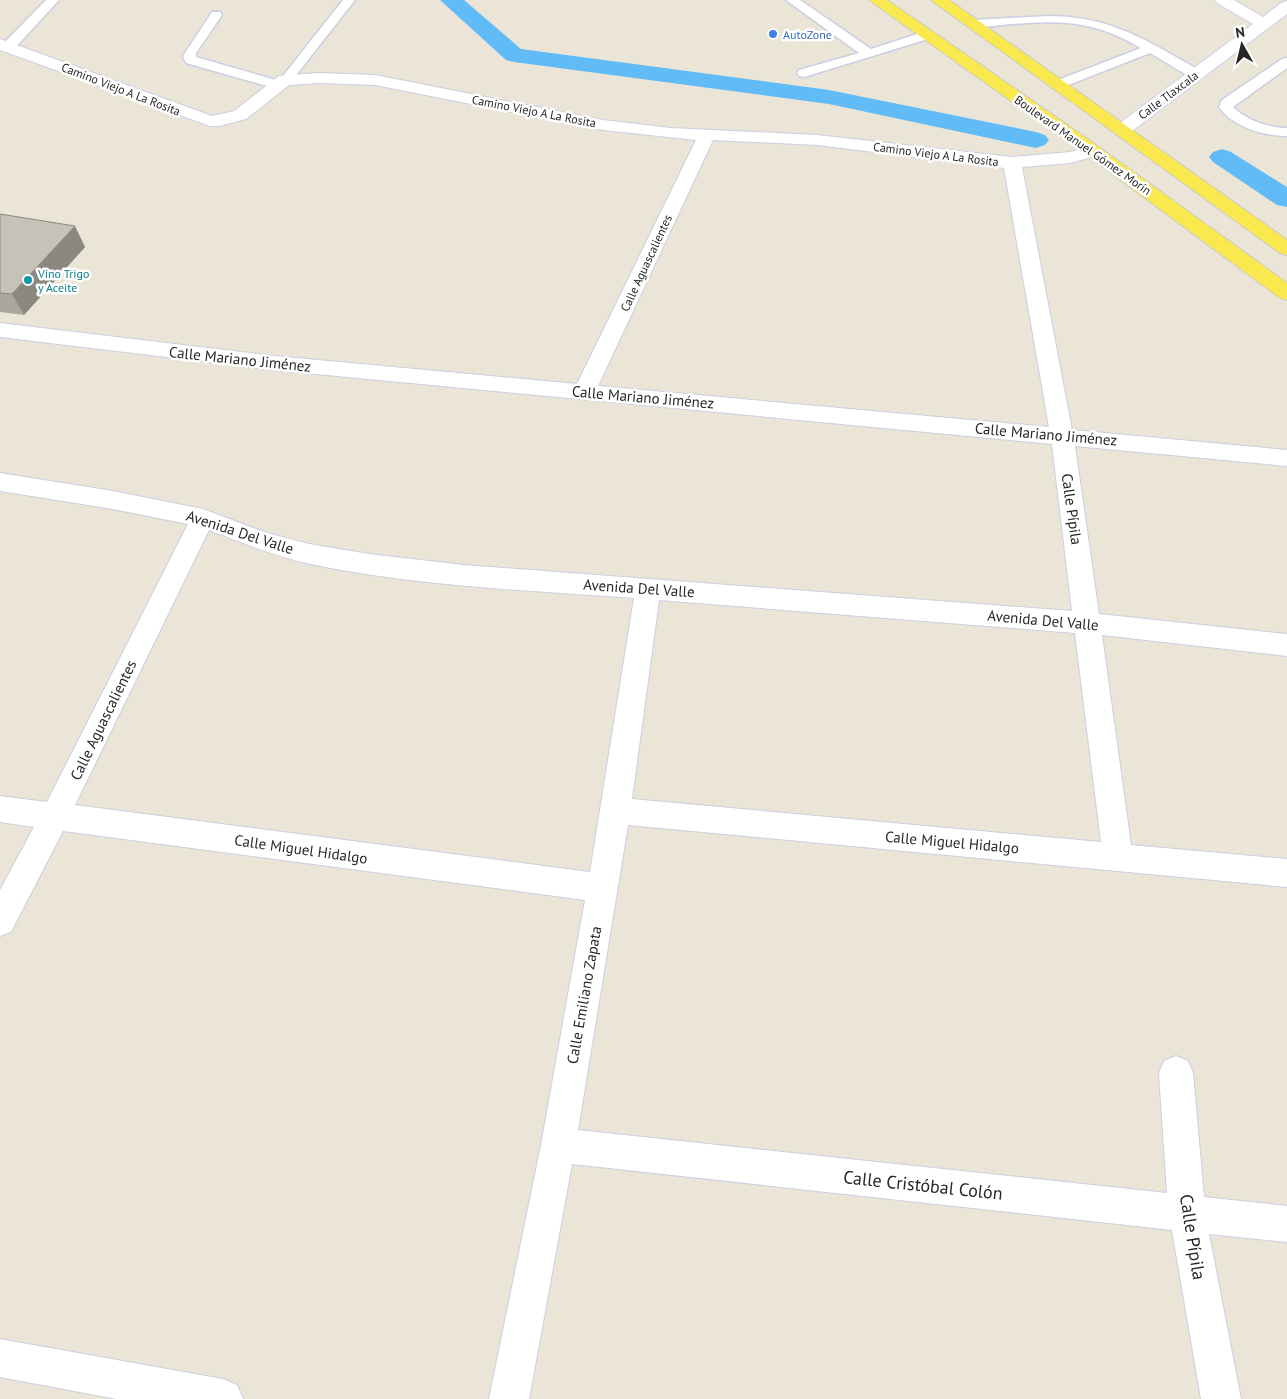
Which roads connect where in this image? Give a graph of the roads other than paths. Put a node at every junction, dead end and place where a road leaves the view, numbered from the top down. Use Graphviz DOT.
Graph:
graph roads {
  1 [pos="53,0"];
  2 [pos="349,0"];
  3 [pos="792,0"];
  4 [pos="877,0"];
  5 [pos="939,0"];
  6 [pos="1223,0"];
  7 [pos="1287,6"];
  8 [pos="216,15"];
  9 [pos="1262,23"];
  10 [pos="972,24"];
  11 [pos="927,35"];
  12 [pos="1149,49"];
  13 [pos="6,51"];
  14 [pos="869,54"];
  15 [pos="1287,62"];
  16 [pos="804,74"];
  17 [pos="1195,74"];
  18 [pos="282,82"];
  19 [pos="1058,85"];
  20 [pos="1122,130"];
  21 [pos="1287,132"];
  22 [pos="707,135"];
  23 [pos="1093,151"];
  24 [pos="1012,163"];
  25 [pos="1287,249"];
  26 [pos="1287,293"];
  27 [pos="0,330"];
  28 [pos="584,392"];
  29 [pos="1062,435"];
  30 [pos="1287,458"];
  31 [pos="0,482"];
  32 [pos="203,518"];
  33 [pos="648,589"];
  34 [pos="1088,623"];
  35 [pos="1287,645"];
  36 [pos="0,809"];
  37 [pos="616,811"];
  38 [pos="55,816"];
  39 [pos="1118,857"];
  40 [pos="1287,873"];
  41 [pos="602,888"];
  42 [pos="0,921"];
  43 [pos="1176,1073"];
  44 [pos="558,1145"];
  45 [pos="1187,1214"];
  46 [pos="1287,1224"];
  47 [pos="0,1358"];
  48 [pos="222,1399"];
  49 [pos="509,1399"];
  50 [pos="1221,1399"];
  1 -- 13 [label="lane"];
  2 -- 18 [label="lane"];
  3 -- 14 [label="lane"];
  4 -- 11 [label="main road, Boulevard Manuel Gómez Morín"];
  5 -- 10 [label="main road"];
  6 -- 9 [label="street"];
  7 -- 9 [label="street, Calle Tlaxcala"];
  8 -- 18 [label="lane"];
  9 -- 17 [label="street, Calle Tlaxcala"];
  10 -- 12 [label="lane"];
  10 -- 19 [label="main road"];
  11 -- 14 [label="lane"];
  11 -- 23 [label="main road, Boulevard Manuel Gómez Morín"];
  12 -- 17 [label="lane"];
  12 -- 19 [label="lane"];
  13 -- 18 [label="street, Camino Viejo A La Rosita"];
  14 -- 16 [label="lane"];
  15 -- 21 [label="lane"];
  17 -- 20 [label="street, Calle Tlaxcala"];
  18 -- 22 [label="street, Camino Viejo A La Rosita"];
  19 -- 20 [label="main road"];
  20 -- 23 [label="main road"];
  20 -- 25 [label="main road"];
  22 -- 24 [label="street, Camino Viejo A La Rosita"];
  22 -- 28 [label="street, Calle Aguascalientes"];
  23 -- 24 [label="street, Camino Viejo A La Rosita"];
  23 -- 26 [label="main road, Boulevard Manuel Gómez Morín"];
  24 -- 29 [label="street, Calle Pípila"];
  27 -- 28 [label="street, Calle Mariano Jiménez"];
  28 -- 29 [label="street, Calle Mariano Jiménez"];
  29 -- 30 [label="street, Calle Mariano Jiménez"];
  29 -- 34 [label="street, Calle Pípila"];
  31 -- 32 [label="street, Avenida Del Valle"];
  32 -- 33 [label="street, Avenida Del Valle"];
  32 -- 38 [label="street, Calle Aguascalientes"];
  33 -- 34 [label="street, Avenida Del Valle"];
  33 -- 37 [label="street, Calle Emiliano Zapata"];
  34 -- 35 [label="street, Avenida Del Valle"];
  34 -- 39 [label="street, Calle Pípila"];
  36 -- 38 [label="street, Calle Miguel Hidalgo"];
  37 -- 39 [label="street, Calle Miguel Hidalgo"];
  37 -- 41 [label="street, Calle Emiliano Zapata"];
  38 -- 41 [label="street, Calle Miguel Hidalgo"];
  38 -- 42 [label="street, Calle Aguascalientes"];
  39 -- 40 [label="street, Calle Miguel Hidalgo"];
  41 -- 44 [label="street, Calle Emiliano Zapata"];
  43 -- 45 [label="street, Calle Pípila"];
  44 -- 45 [label="street, Calle Cristóbal Colón"];
  44 -- 49 [label="street, Calle Emiliano Zapata"];
  45 -- 46 [label="street, Calle Cristóbal Colón"];
  45 -- 50 [label="street, Calle Pípila"];
  47 -- 48 [label="street"];
}
